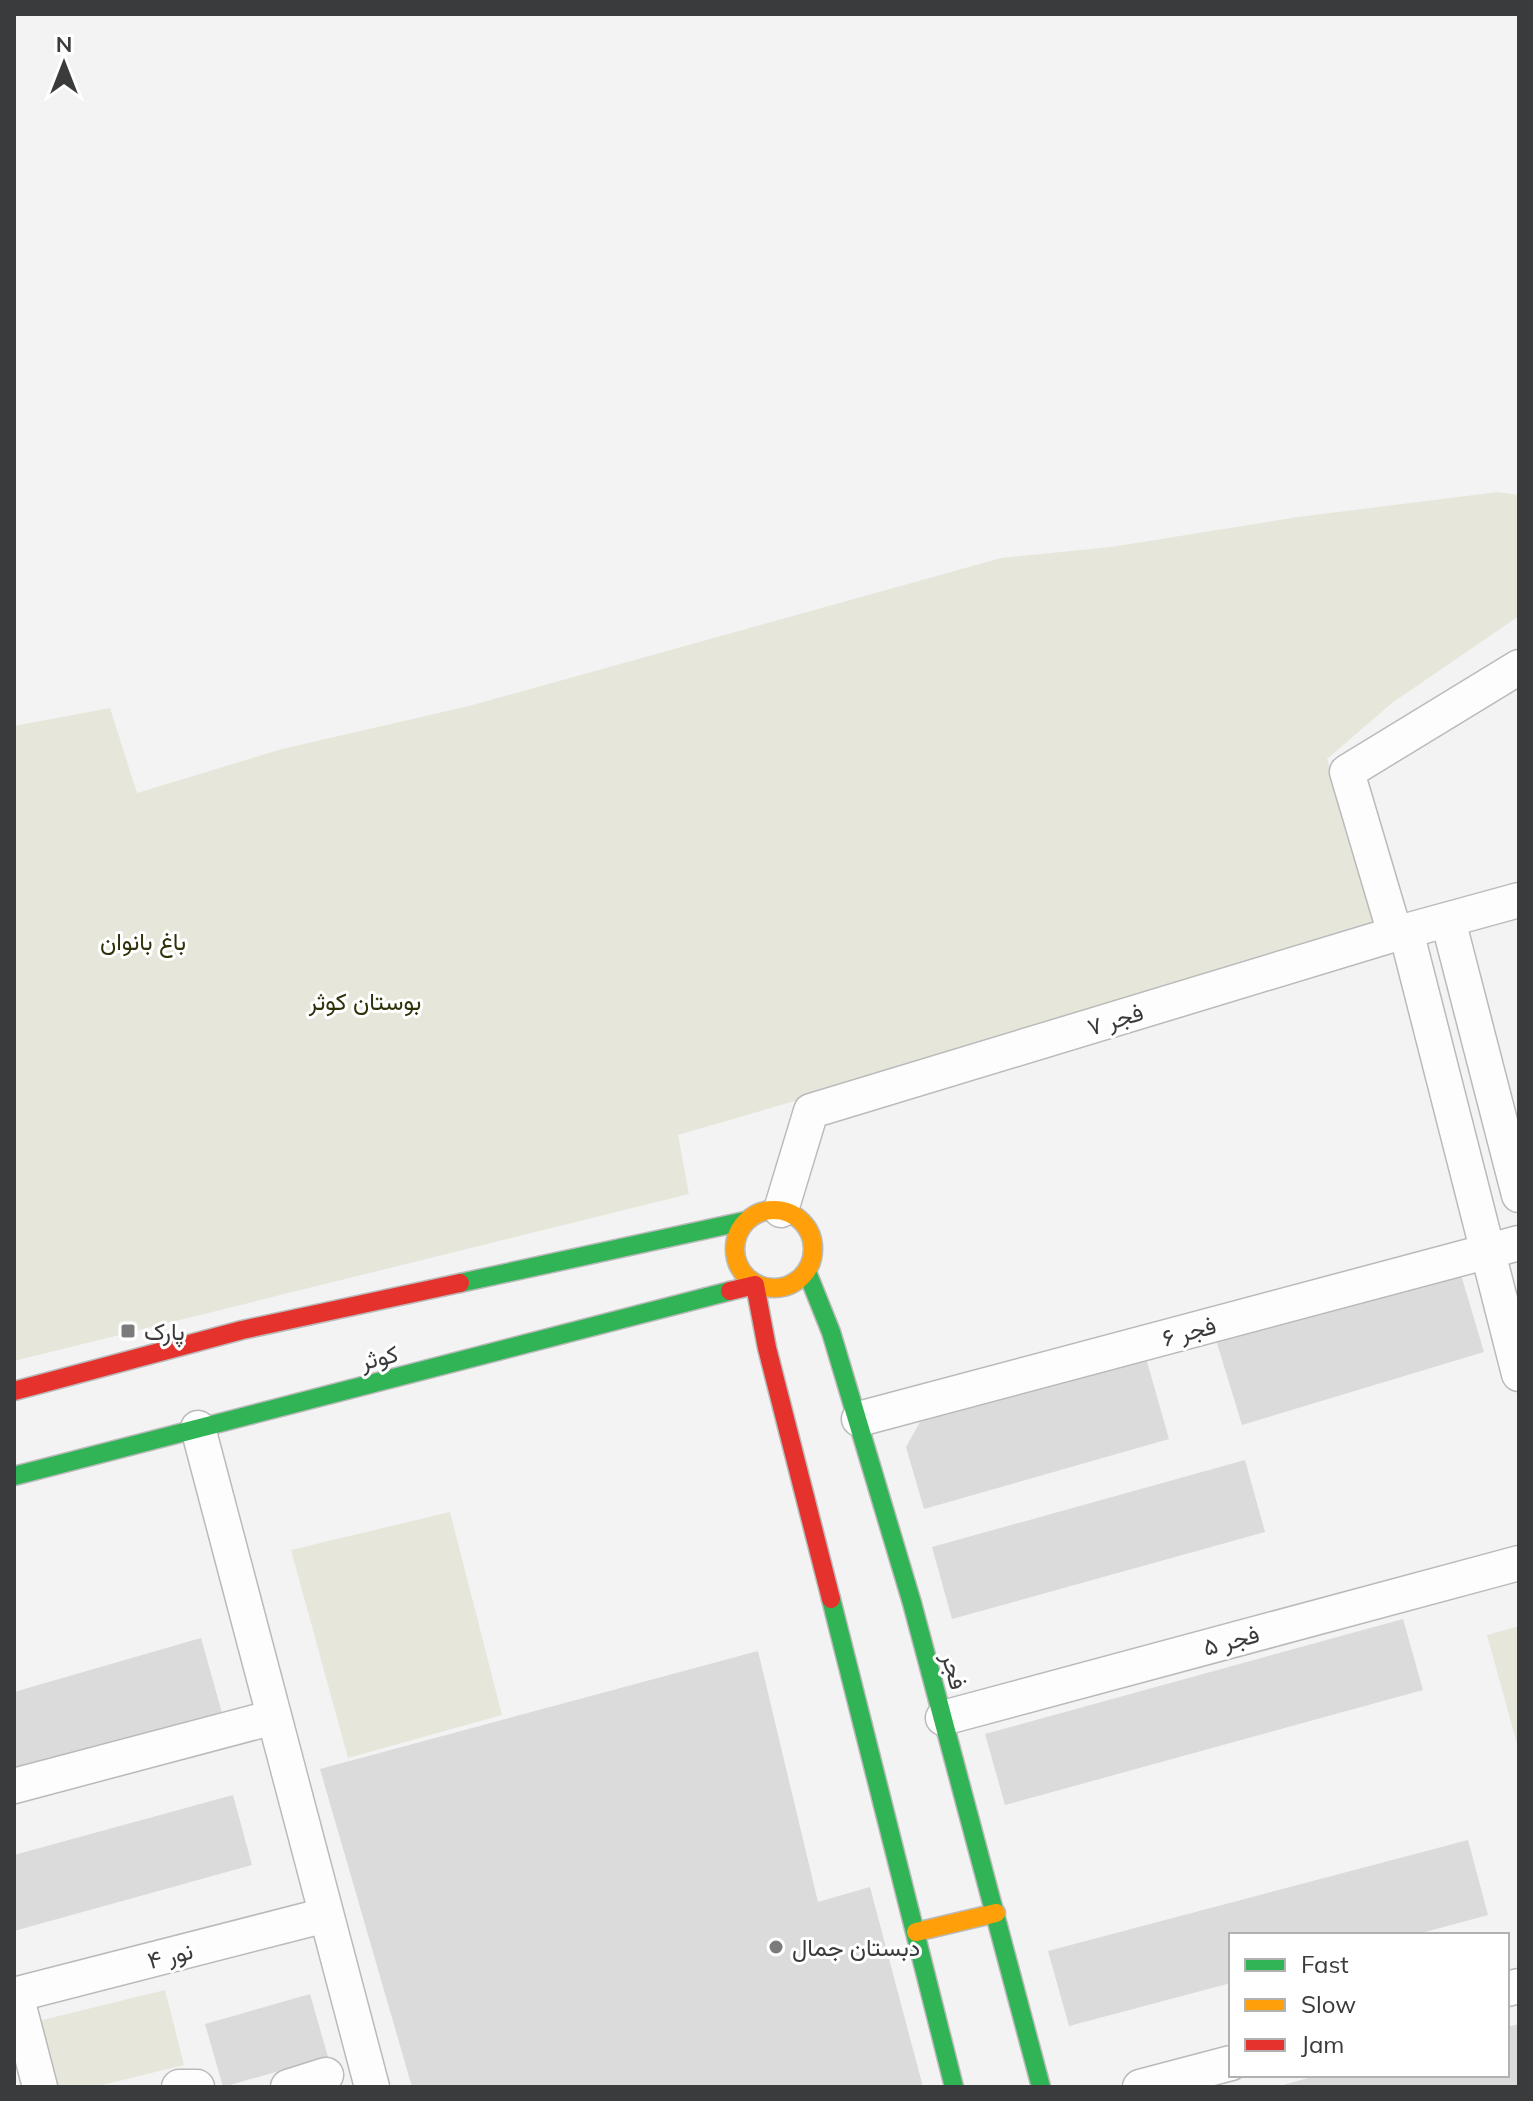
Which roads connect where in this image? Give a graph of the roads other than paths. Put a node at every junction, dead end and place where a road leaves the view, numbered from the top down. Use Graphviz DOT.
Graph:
graph roads {
  1 [pos="1519,667"];
  2 [pos="1519,900"];
  3 [pos="1448,920"];
  4 [pos="1400,933"];
  5 [pos="1519,1195"];
  6 [pos="781,1210"];
  7 [pos="745,1221"];
  8 [pos="1503,1247"];
  9 [pos="807,1272"];
  10 [pos="755,1285"];
  11 [pos="806,1315"];
  12 [pos="782,1320"];
  13 [pos="831,1332"];
  14 [pos="767,1348"];
  15 [pos="1519,1374"];
  16 [pos="14,1391"];
  17 [pos="859,1419"];
  18 [pos="198,1428"];
  19 [pos="14,1476"];
  20 [pos="1519,1563"];
  21 [pos="274,1717"];
  22 [pos="943,1718"];
  23 [pos="14,1786"];
  24 [pos="996,1913"];
  25 [pos="326,1915"];
  26 [pos="916,1932"];
  27 [pos="15,1995"];
  28 [pos="1229,2064"];
  29 [pos="326,2075"];
  30 [pos="40,2087"];
  31 [pos="179,2087"];
  32 [pos="197,2087"];
  33 [pos="288,2087"];
  34 [pos="372,2087"];
  35 [pos="954,2087"];
  36 [pos="1041,2087"];
  37 [pos="1140,2087"];
  1 -- 4 [label="street"];
  2 -- 3 [label="street, فجر ۷"];
  3 -- 4 [label="street, فجر ۷"];
  3 -- 5 [label="street"];
  4 -- 6 [label="street, فجر ۷"];
  4 -- 8 [label="street"];
  6 -- 7 [label="street"];
  6 -- 9 [label="street"];
  7 -- 10 [label="street"];
  7 -- 16 [label="street"];
  8 -- 15 [label="street"];
  8 -- 17 [label="street, فجر ۶"];
  9 -- 10 [label="street"];
  9 -- 13 [label="street, فجر"];
  10 -- 14 [label="street"];
  10 -- 18 [label="street, کوثر"];
  11 -- 13 [label="street"];
  12 -- 14 [label="street"];
  13 -- 17 [label="street, فجر"];
  14 -- 26 [label="street"];
  17 -- 22 [label="street, فجر"];
  18 -- 19 [label="street, کوثر"];
  18 -- 21 [label="street"];
  20 -- 22 [label="street, فجر ۵"];
  21 -- 23 [label="street"];
  21 -- 25 [label="street"];
  22 -- 24 [label="street, فجر"];
  24 -- 26 [label="street"];
  24 -- 36 [label="street, فجر"];
  25 -- 27 [label="street, نور ۴"];
  25 -- 34 [label="street"];
  26 -- 35 [label="street"];
  27 -- 30 [label="street"];
  28 -- 37 [label="street"];
  29 -- 33 [label="street"];
  31 -- 32 [label="street"];
}
